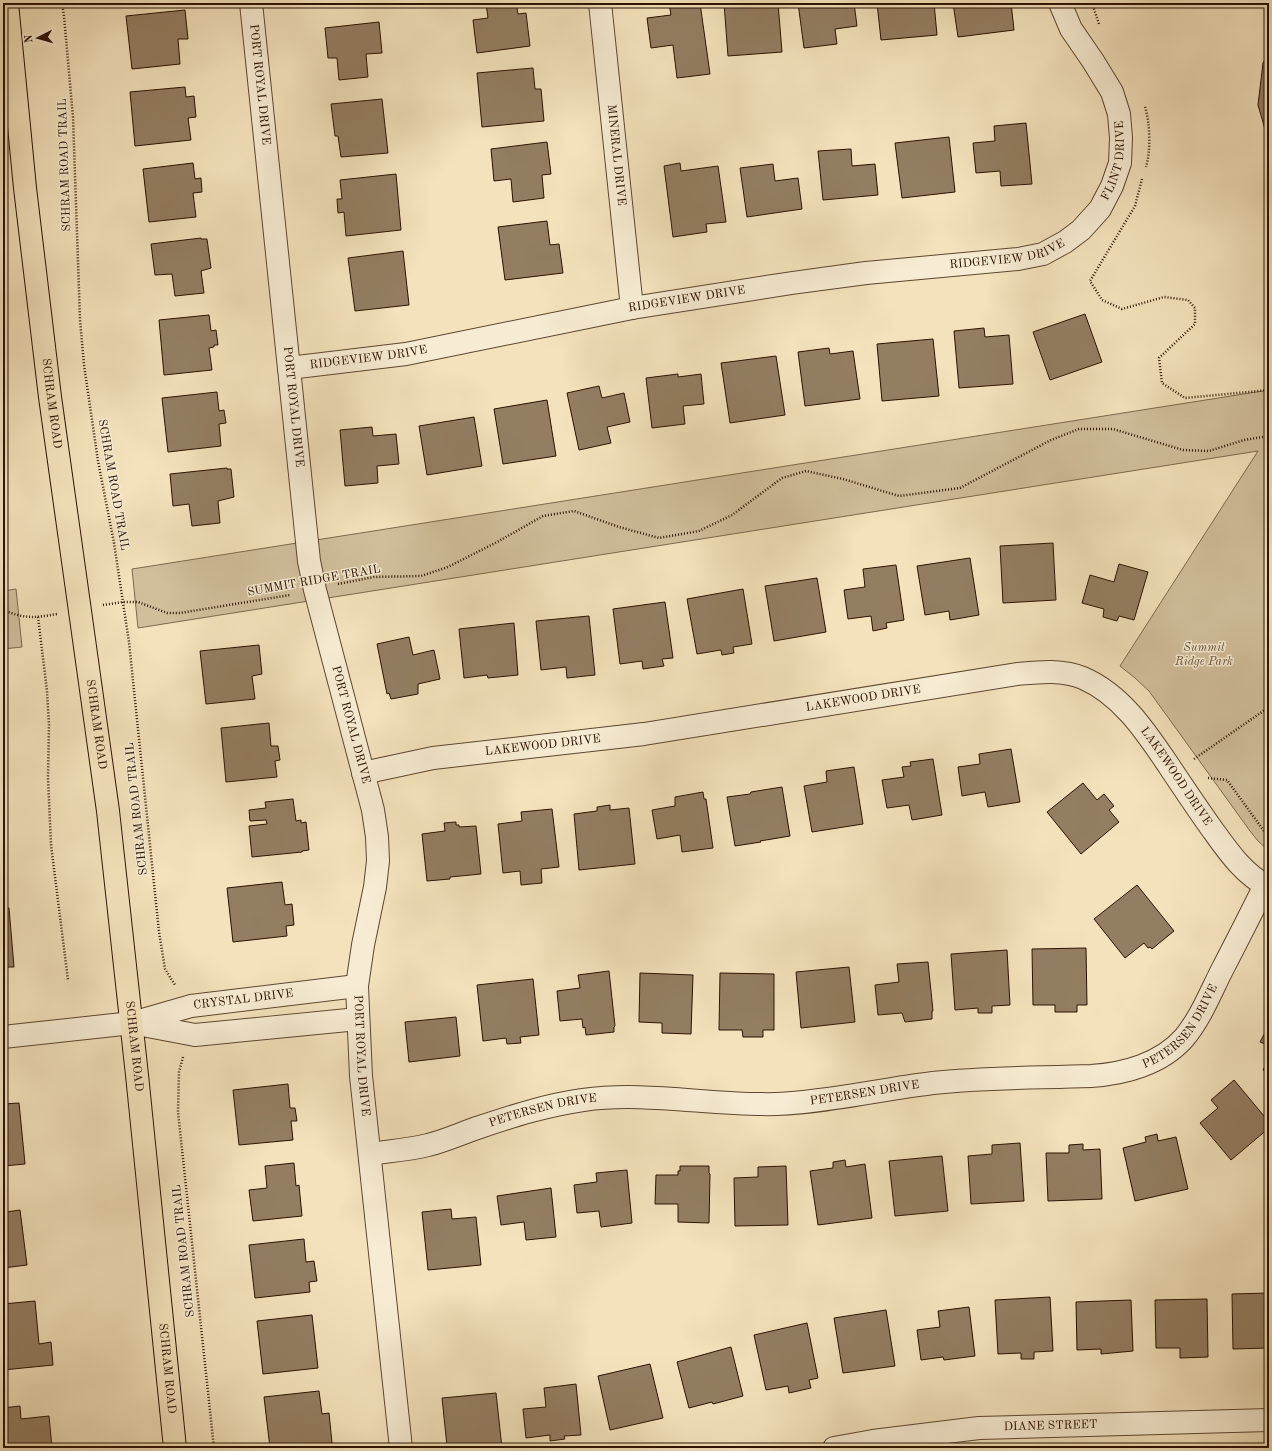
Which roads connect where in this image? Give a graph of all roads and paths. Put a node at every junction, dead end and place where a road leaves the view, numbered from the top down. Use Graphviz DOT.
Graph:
graph roads {
  1 [pos="7,3"];
  2 [pos="62,3"];
  3 [pos="251,3"];
  4 [pos="600,3"];
  5 [pos="1060,3"];
  6 [pos="1092,3"];
  7 [pos="1103,29"];
  8 [pos="1142,100"];
  9 [pos="1145,172"];
  10 [pos="1143,179"];
  11 [pos="1081,230"];
  12 [pos="632,308"];
  13 [pos="289,368"];
  14 [pos="1269,390"];
  15 [pos="1269,436"];
  16 [pos="315,590"];
  17 [pos="123,602"];
  18 [pos="3,610"];
  19 [pos="1269,707"];
  20 [pos="1192,761"];
  21 [pos="363,773"];
  22 [pos="1204,778"];
  23 [pos="1269,838"];
  24 [pos="1267,886"];
  25 [pos="166,968"];
  26 [pos="68,980"];
  27 [pos="357,986"];
  28 [pos="358,1019"];
  29 [pos="132,1023"];
  30 [pos="3,1037"];
  31 [pos="184,1052"];
  32 [pos="370,1154"];
  33 [pos="1269,1420"];
  34 [pos="175,1448"];
  35 [pos="214,1448"];
  36 [pos="401,1448"];
  37 [pos="834,1448"];
  1 -- 29 [label="main road, SCHRAM ROAD"];
  2 -- 17 [label="path, SCHRAM ROAD TRAIL"];
  3 -- 13 [label="street, PORT ROYAL DRIVE"];
  4 -- 12 [label="street, MINERAL DRIVE"];
  5 -- 11 [label="street, FLINT DRIVE"];
  6 -- 7 [label="path"];
  8 -- 9 [label="path"];
  10 -- 14 [label="path"];
  11 -- 12 [label="street, RIDGEVIEW DRIVE"];
  12 -- 13 [label="street, RIDGEVIEW DRIVE"];
  13 -- 16 [label="street, PORT ROYAL DRIVE"];
  15 -- 16 [label="path, SUMMIT RIDGE TRAIL"];
  16 -- 17 [label="path, SUMMIT RIDGE TRAIL"];
  16 -- 21 [label="street, PORT ROYAL DRIVE"];
  17 -- 25 [label="path, SCHRAM ROAD TRAIL"];
  18 -- 26 [label="path"];
  19 -- 20 [label="path"];
  21 -- 24 [label="street, LAKEWOOD DRIVE"];
  21 -- 27 [label="street, PORT ROYAL DRIVE"];
  22 -- 23 [label="path"];
  24 -- 32 [label="street, PETERSEN DRIVE"];
  27 -- 28 [label="street, PORT ROYAL DRIVE"];
  27 -- 29 [label="street, CRYSTAL DRIVE"];
  28 -- 29 [label="street, CRYSTAL DRIVE"];
  28 -- 32 [label="street, PORT ROYAL DRIVE"];
  29 -- 30 [label="street, CRYSTAL DRIVE"];
  29 -- 34 [label="main road, SCHRAM ROAD"];
  31 -- 35 [label="path, SCHRAM ROAD TRAIL"];
  32 -- 36 [label="street, PORT ROYAL DRIVE"];
  33 -- 37 [label="street, DIANE STREET"];
}
